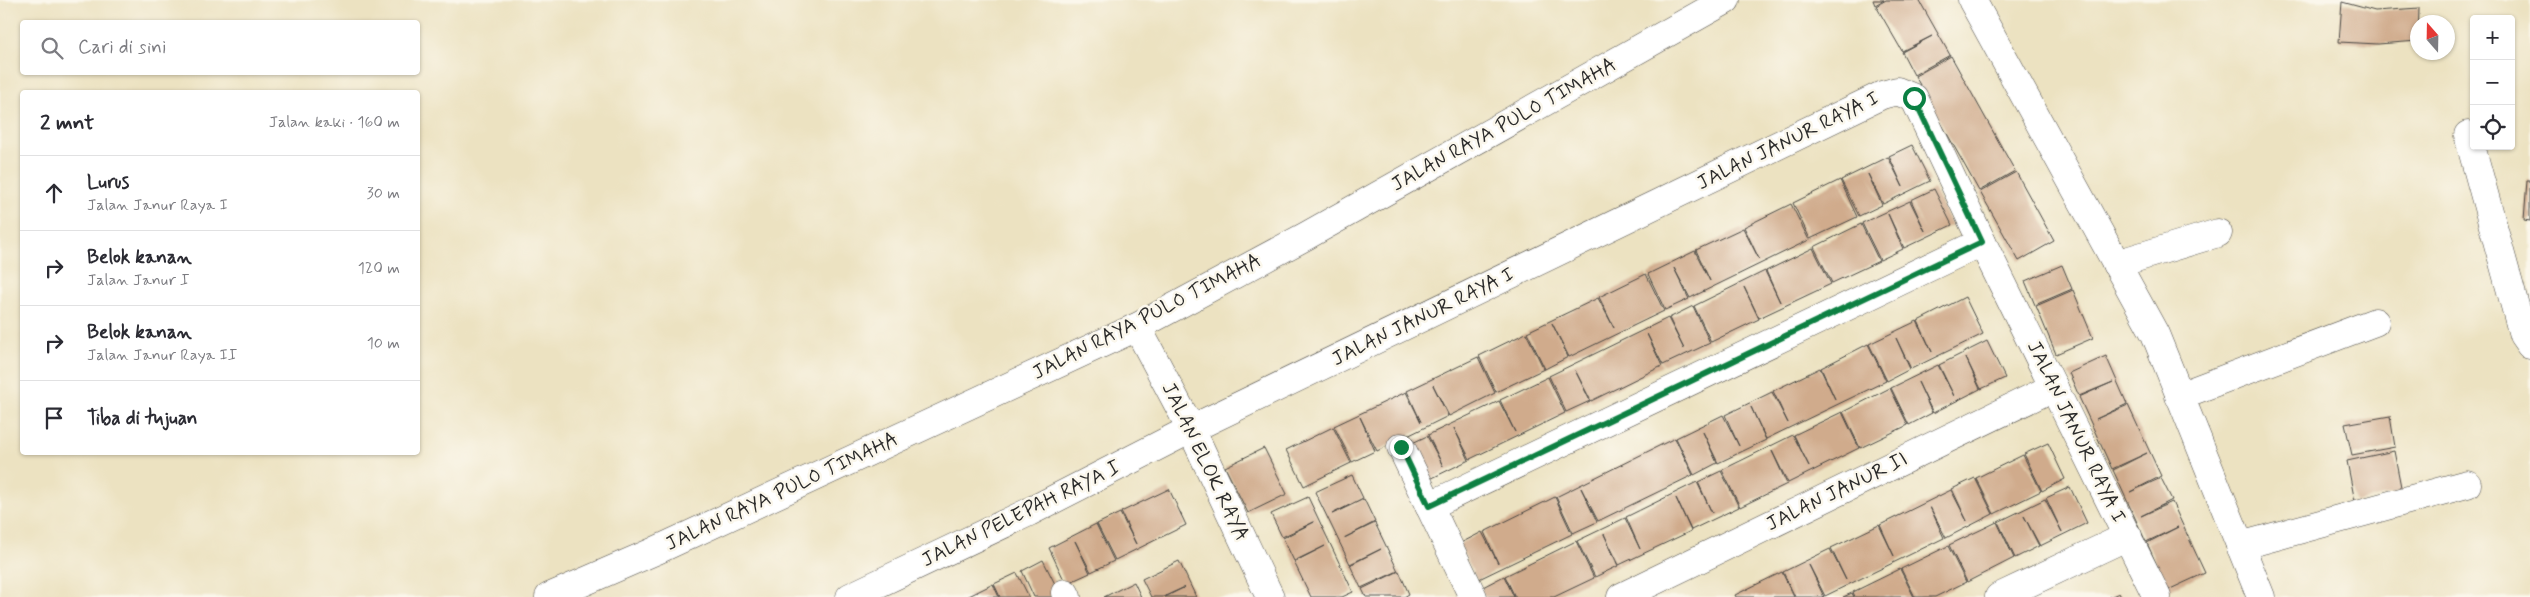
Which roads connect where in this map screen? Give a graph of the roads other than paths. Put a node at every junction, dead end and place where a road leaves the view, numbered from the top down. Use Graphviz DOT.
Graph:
graph roads {
  1 [pos="1726,0"];
  2 [pos="1972,0"];
  3 [pos="2468,135"];
  4 [pos="2218,233"];
  5 [pos="1982,242"];
  6 [pos="2116,264"];
  7 [pos="2375,322"];
  8 [pos="1137,327"];
  9 [pos="2530,345"];
  10 [pos="2054,387"];
  11 [pos="2179,396"];
  12 [pos="1191,429"];
  13 [pos="1401,447"];
  14 [pos="2467,484"];
  15 [pos="1429,506"];
  16 [pos="2128,536"];
  17 [pos="2240,546"];
  18 [pos="549,597"];
  19 [pos="850,597"];
  20 [pos="1270,597"];
  21 [pos="1473,597"];
  22 [pos="1621,597"];
  23 [pos="1999,597"];
  24 [pos="2157,597"];
  25 [pos="2261,597"];
  1 -- 8 [label="street, JALAN RAYA PULO TIMAHA"];
  2 -- 6 [label="street"];
  3 -- 9 [label="street"];
  4 -- 6 [label="street"];
  5 -- 10 [label="street, JALAN JANUR RAYA I"];
  5 -- 12 [label="street, JALAN JANUR RAYA I"];
  5 -- 15 [label="street"];
  6 -- 11 [label="street"];
  7 -- 11 [label="street"];
  8 -- 12 [label="street, JALAN ELOK RAYA"];
  8 -- 18 [label="street, JALAN RAYA PULO TIMAHA"];
  10 -- 16 [label="street, JALAN JANUR RAYA I"];
  10 -- 22 [label="street, JALAN JANUR II"];
  11 -- 17 [label="street"];
  12 -- 19 [label="street, JALAN PELEPAH RAYA I"];
  12 -- 20 [label="street, JALAN ELOK RAYA"];
  13 -- 15 [label="street"];
  14 -- 17 [label="street"];
  15 -- 21 [label="street"];
  16 -- 23 [label="street"];
  16 -- 24 [label="street, JALAN JANUR RAYA I"];
  17 -- 25 [label="street"];
}
